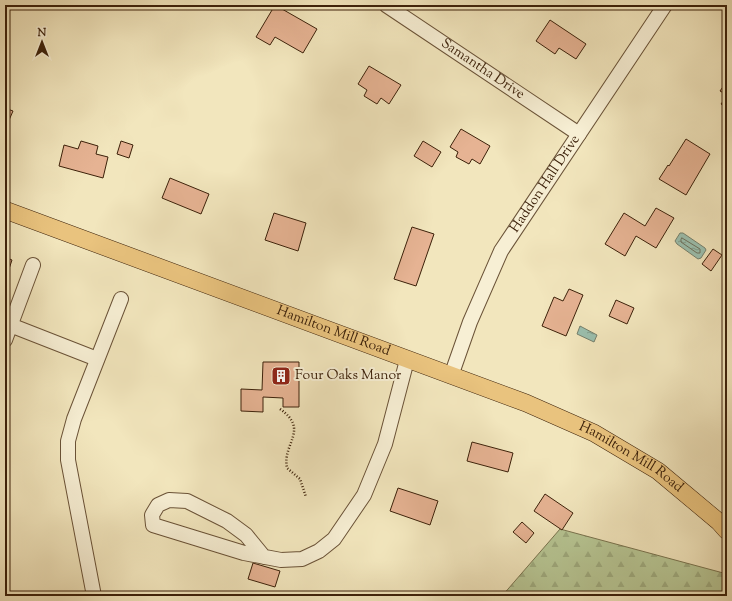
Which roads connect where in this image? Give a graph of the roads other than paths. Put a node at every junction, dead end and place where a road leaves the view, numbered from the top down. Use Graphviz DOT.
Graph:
graph roads {
  1 [pos="386,5"];
  2 [pos="665,5"];
  3 [pos="579,134"];
  4 [pos="5,210"];
  5 [pos="33,265"];
  6 [pos="121,299"];
  7 [pos="8,324"];
  8 [pos="5,340"];
  9 [pos="97,359"];
  10 [pos="407,360"];
  11 [pos="451,376"];
  12 [pos="724,524"];
  13 [pos="264,557"];
  14 [pos="94,596"];
  1 -- 3 [label="street, Samantha Drive"];
  2 -- 3 [label="street, Haddon Hall Drive"];
  3 -- 11 [label="street, Haddon Hall Drive"];
  4 -- 10 [label="main road, Hamilton Mill Road"];
  5 -- 7 [label="street"];
  6 -- 9 [label="street"];
  7 -- 8 [label="street"];
  7 -- 9 [label="street"];
  9 -- 14 [label="street"];
  10 -- 11 [label="main road, Hamilton Mill Road"];
  10 -- 13 [label="street"];
  11 -- 12 [label="main road, Hamilton Mill Road"];
  13 -- 13 [label="street"];
}
